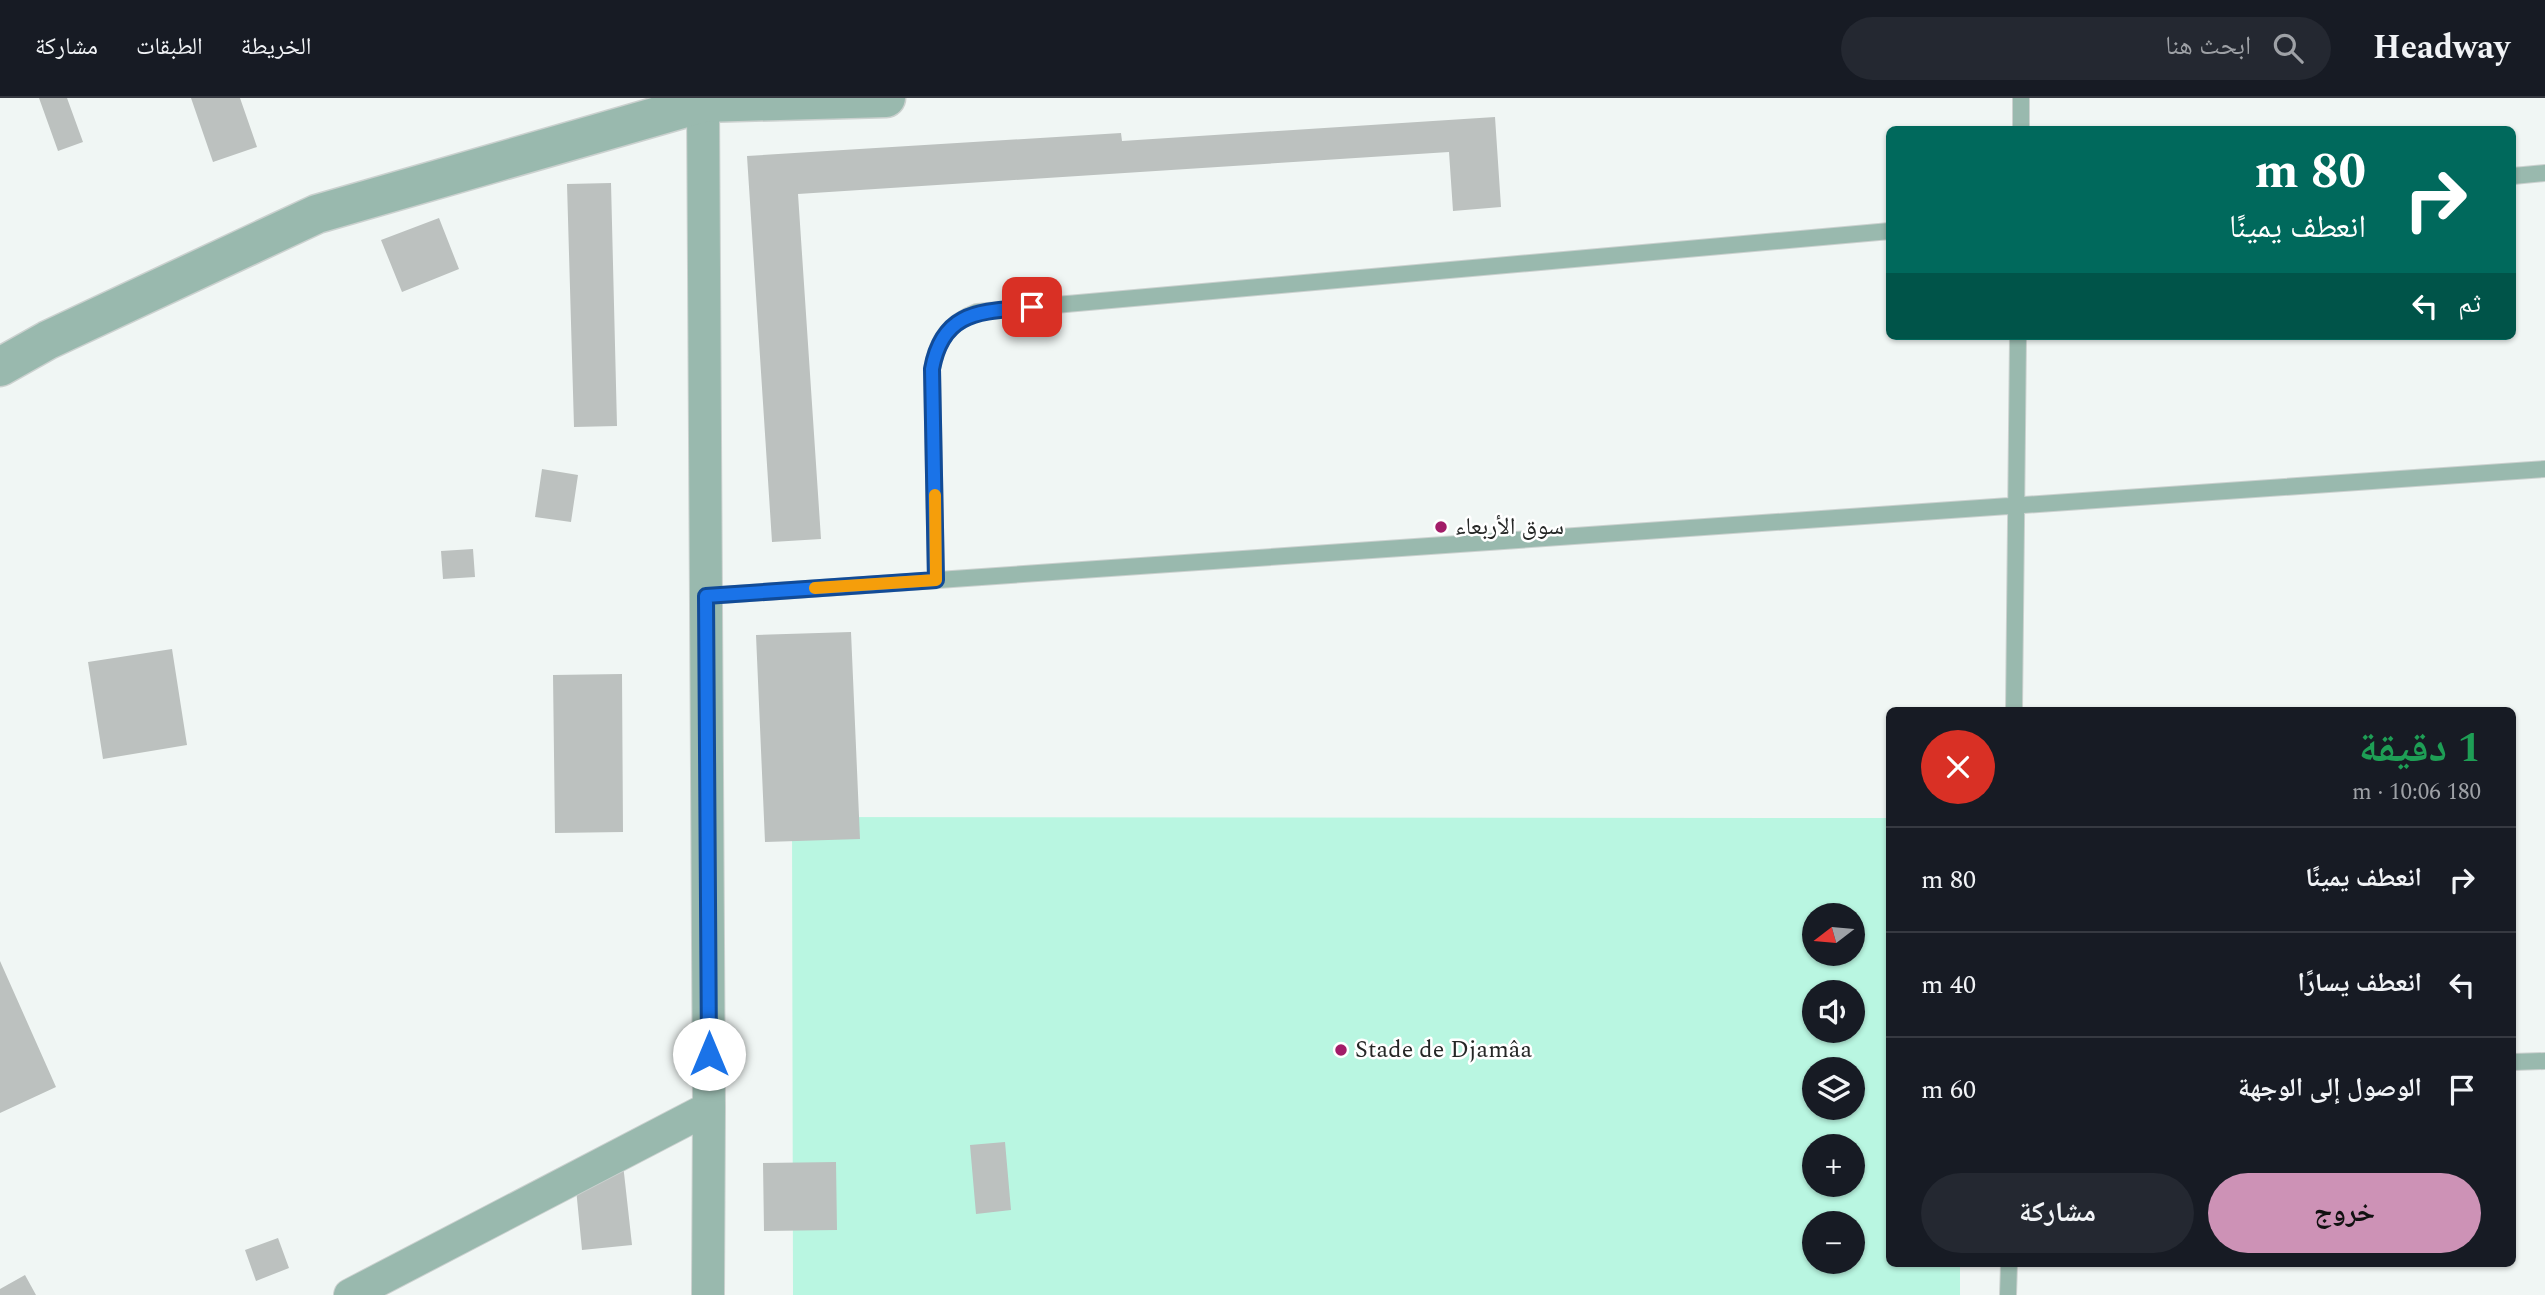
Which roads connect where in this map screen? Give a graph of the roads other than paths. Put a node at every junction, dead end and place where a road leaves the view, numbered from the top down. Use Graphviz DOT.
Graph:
graph roads {
  1 [pos="886,98"];
  2 [pos="2021,98"];
  3 [pos="703,103"];
  4 [pos="2021,126"];
  5 [pos="2545,173"];
  6 [pos="2516,176"];
  7 [pos="1886,231"];
  8 [pos="2018,340"];
  9 [pos="0,367"];
  10 [pos="2545,469"];
  11 [pos="2016,505"];
  12 [pos="936,580"];
  13 [pos="706,596"];
  14 [pos="2014,707"];
  15 [pos="2545,1061"];
  16 [pos="2516,1062"];
  17 [pos="709,1108"];
  18 [pos="2009,1267"];
  19 [pos="350,1295"];
  20 [pos="708,1295"];
  21 [pos="2008,1295"];
  1 -- 3 [label="street"];
  2 -- 4 [label="lane"];
  3 -- 9 [label="street"];
  3 -- 13 [label="street"];
  5 -- 6 [label="lane"];
  7 -- 12 [label="lane"];
  8 -- 11 [label="lane"];
  10 -- 11 [label="lane"];
  11 -- 12 [label="lane"];
  11 -- 14 [label="lane"];
  12 -- 13 [label="lane"];
  13 -- 17 [label="street"];
  15 -- 16 [label="lane"];
  17 -- 19 [label="street"];
  17 -- 20 [label="street"];
  18 -- 21 [label="lane"];
}
